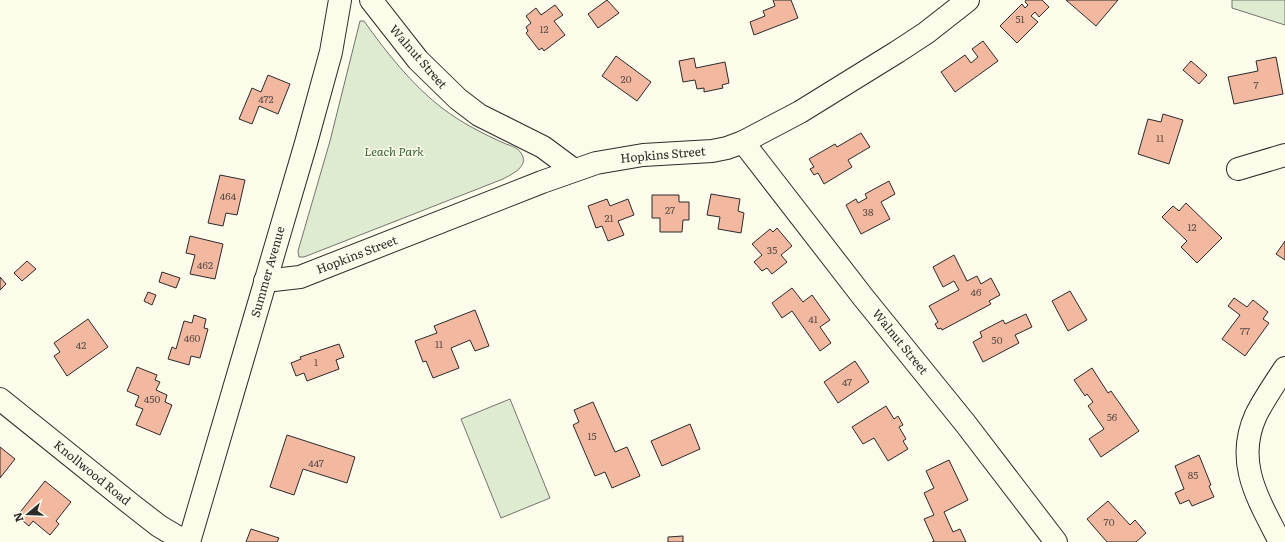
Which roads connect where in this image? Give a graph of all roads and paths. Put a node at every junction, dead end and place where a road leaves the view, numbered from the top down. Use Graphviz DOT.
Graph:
graph roads {
  1 [pos="340,0"];
  2 [pos="371,0"];
  3 [pos="968,0"];
  4 [pos="743,142"];
  5 [pos="1285,155"];
  6 [pos="1238,169"];
  7 [pos="574,170"];
  8 [pos="265,281"];
  9 [pos="1285,368"];
  10 [pos="0,399"];
  11 [pos="188,542"];
  12 [pos="1056,542"];
  13 [pos="1280,542"];
  1 -- 8 [label="street, Summer Avenue"];
  2 -- 7 [label="street, Walnut Street"];
  3 -- 4 [label="street, Hopkins Street"];
  4 -- 7 [label="street, Hopkins Street"];
  4 -- 12 [label="street, Walnut Street"];
  5 -- 6 [label="street"];
  7 -- 8 [label="street, Hopkins Street"];
  8 -- 11 [label="street, Summer Avenue"];
  9 -- 13 [label="street"];
  10 -- 11 [label="street, Knollwood Road"];
}
